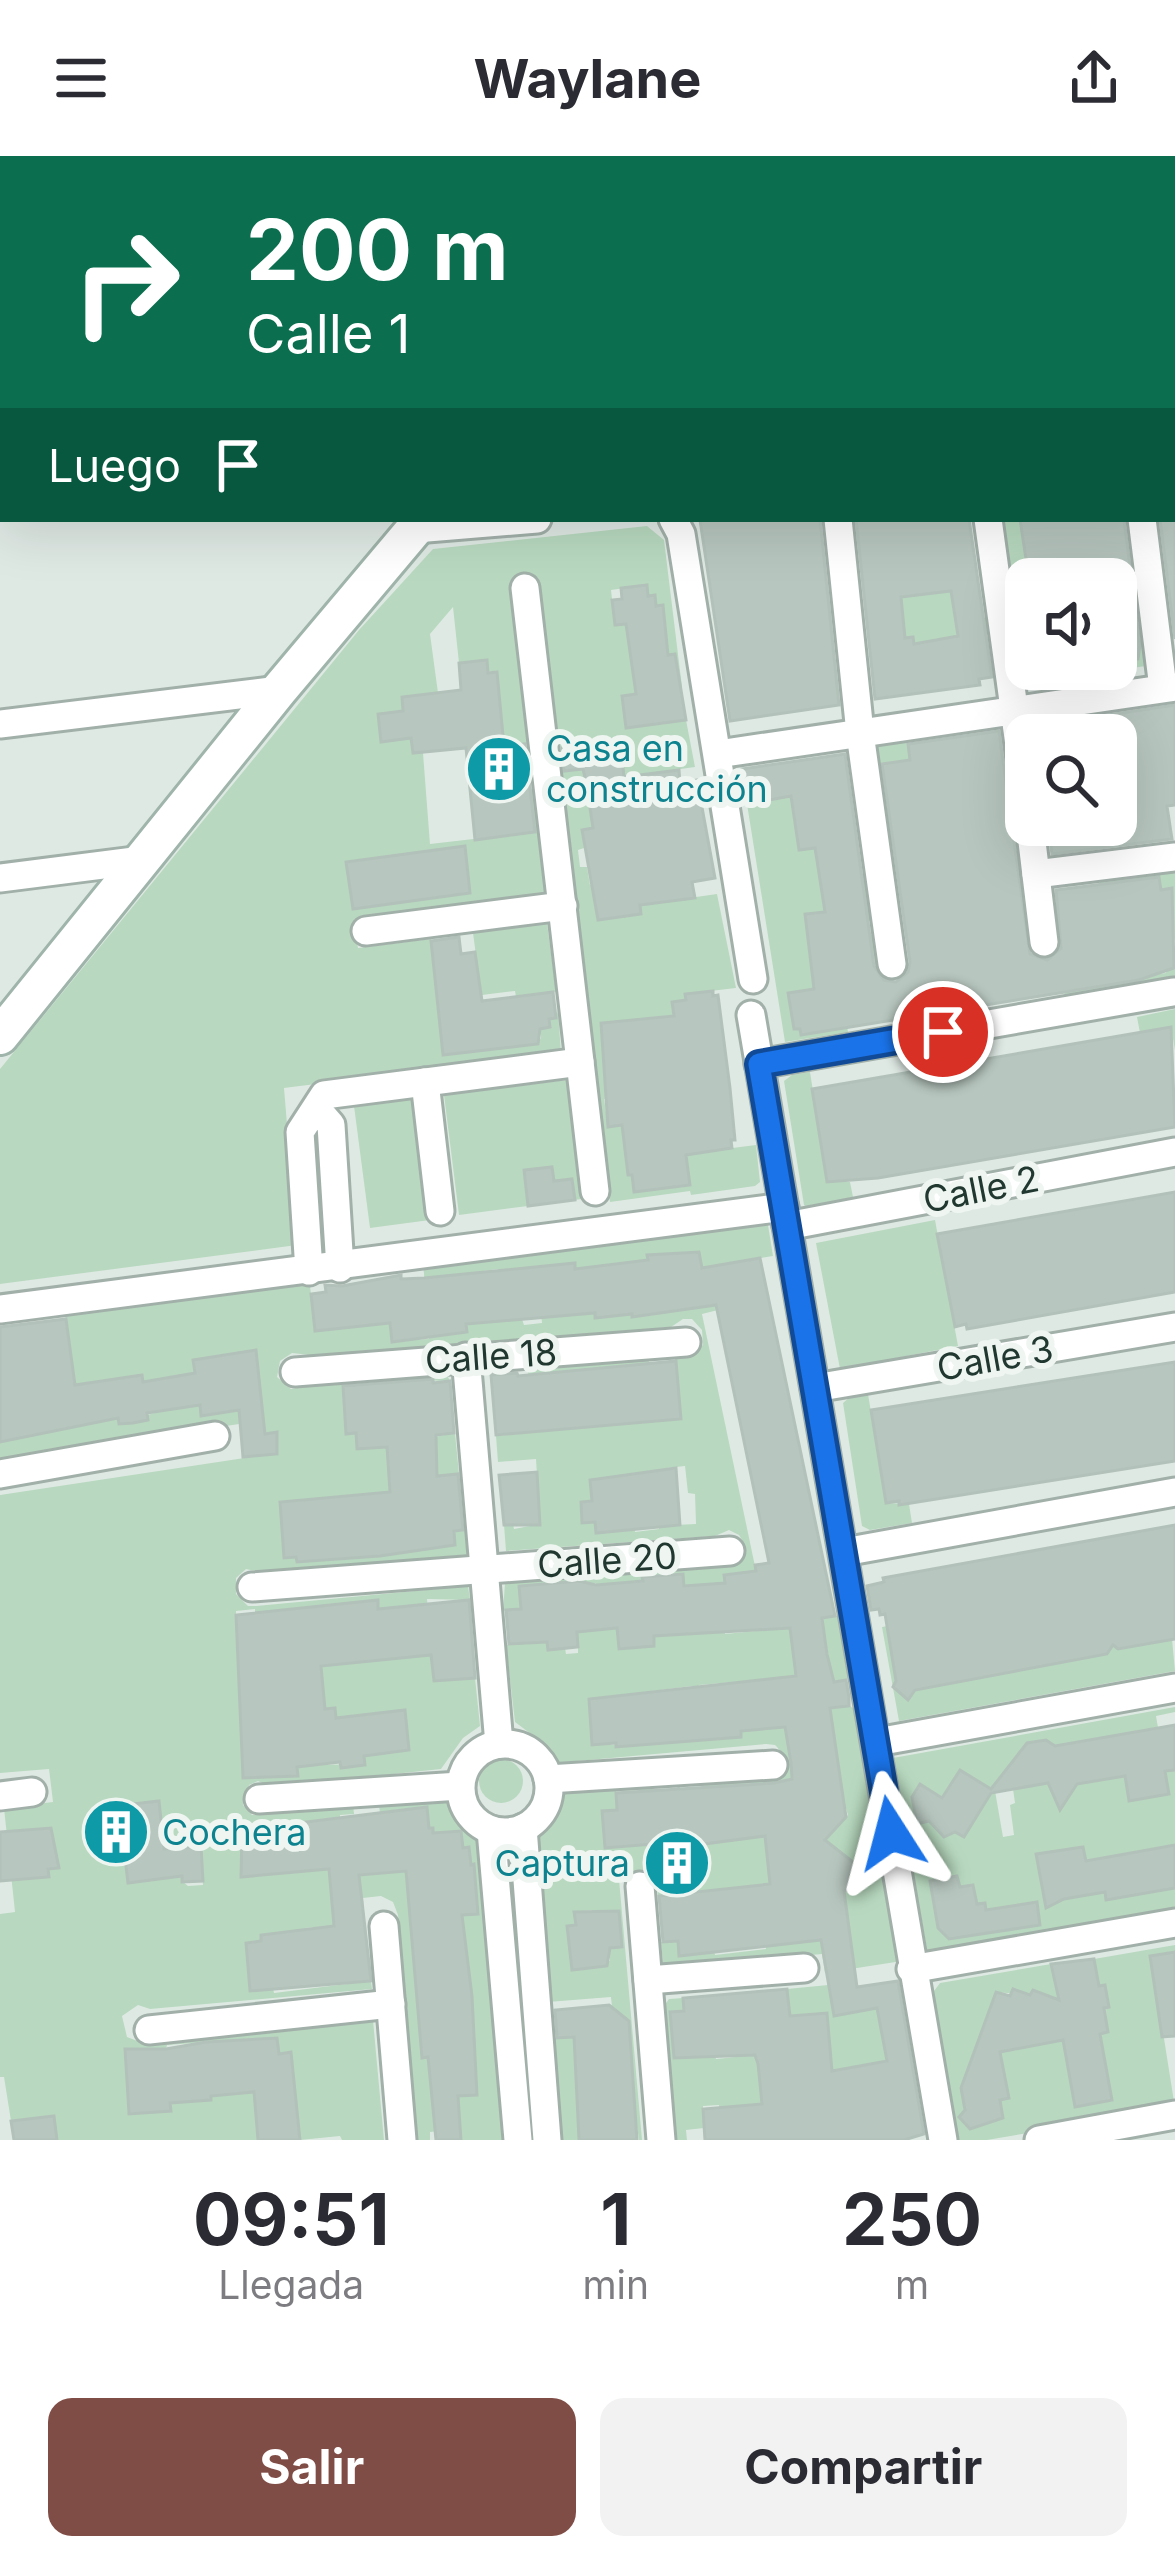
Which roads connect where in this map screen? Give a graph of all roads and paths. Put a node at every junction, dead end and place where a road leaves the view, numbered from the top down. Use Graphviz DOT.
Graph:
graph roads {
  1 [pos="466,522"];
  2 [pos="675,522"];
  3 [pos="838,522"];
  4 [pos="988,522"];
  5 [pos="1142,522"];
  6 [pos="419,524"];
  7 [pos="525,588"];
  8 [pos="1169,688"];
  9 [pos="279,690"];
  10 [pos="1015,712"];
  11 [pos="0,724"];
  12 [pos="860,733"];
  13 [pos="718,754"];
  14 [pos="1033,846"];
  15 [pos="1175,857"];
  16 [pos="142,860"];
  17 [pos="1036,874"];
  18 [pos="0,878"];
  19 [pos="563,906"];
  20 [pos="366,931"];
  21 [pos="1044,942"];
  22 [pos="892,964"];
  23 [pos="753,979"];
  24 [pos="1173,992"];
  25 [pos="751,1015"];
  26 [pos="0,1036"];
  27 [pos="580,1062"];
  28 [pos="759,1064"];
  29 [pos="425,1082"];
  30 [pos="317,1109"];
  31 [pos="1175,1152"];
  32 [pos="595,1191"];
  33 [pos="784,1208"];
  34 [pos="440,1211"];
  35 [pos="339,1260"];
  36 [pos="308,1264"];
  37 [pos="0,1291"];
  38 [pos="0,1309"];
  39 [pos="1175,1328"];
  40 [pos="686,1342"];
  41 [pos="466,1357"];
  42 [pos="295,1372"];
  43 [pos="815,1388"];
  44 [pos="215,1436"];
  45 [pos="0,1474"];
  46 [pos="1175,1492"];
  47 [pos="730,1551"];
  48 [pos="844,1552"];
  49 [pos="484,1570"];
  50 [pos="252,1587"];
  51 [pos="1175,1688"];
  52 [pos="877,1742"];
  53 [pos="499,1744"];
  54 [pos="773,1766"];
  55 [pos="548,1779"];
  56 [pos="460,1786"];
  57 [pos="32,1792"];
  58 [pos="0,1796"];
  59 [pos="259,1799"];
  60 [pos="524,1828"];
  61 [pos="491,1830"];
  62 [pos="640,1886"];
  63 [pos="1175,1923"];
  64 [pos="384,1926"];
  65 [pos="804,1968"];
  66 [pos="911,1969"];
  67 [pos="648,1980"];
  68 [pos="391,2004"];
  69 [pos="148,2030"];
  70 [pos="1175,2115"];
  71 [pos="547,2139"];
  72 [pos="402,2140"];
  73 [pos="518,2140"];
  74 [pos="661,2140"];
  75 [pos="943,2140"];
  76 [pos="1039,2140"];
  1 -- 6 [label="street"];
  2 -- 13 [label="street"];
  3 -- 12 [label="street"];
  4 -- 10 [label="street"];
  5 -- 8 [label="street"];
  6 -- 9 [label="main road"];
  7 -- 19 [label="street"];
  8 -- 10 [label="street"];
  9 -- 11 [label="street"];
  9 -- 16 [label="main road"];
  10 -- 12 [label="street"];
  12 -- 13 [label="street"];
  12 -- 22 [label="street"];
  13 -- 23 [label="street"];
  14 -- 17 [label="street"];
  15 -- 17 [label="street"];
  16 -- 18 [label="street"];
  16 -- 26 [label="main road"];
  17 -- 21 [label="street"];
  19 -- 20 [label="street"];
  19 -- 27 [label="street"];
  24 -- 28 [label="street"];
  25 -- 28 [label="street"];
  27 -- 29 [label="street"];
  27 -- 32 [label="street"];
  28 -- 33 [label="street"];
  29 -- 30 [label="street"];
  29 -- 34 [label="street"];
  30 -- 35 [label="street"];
  30 -- 36 [label="street"];
  31 -- 33 [label="street, Calle 2"];
  33 -- 35 [label="street, Calle 2"];
  33 -- 43 [label="street"];
  35 -- 36 [label="street, Calle 2"];
  36 -- 37 [label="street"];
  36 -- 38 [label="street"];
  39 -- 43 [label="street, Calle 3"];
  40 -- 41 [label="street, Calle 18"];
  41 -- 42 [label="street, Calle 18"];
  41 -- 49 [label="street"];
  43 -- 48 [label="street"];
  44 -- 45 [label="street"];
  46 -- 48 [label="street"];
  47 -- 49 [label="street, Calle 20"];
  48 -- 52 [label="street"];
  49 -- 50 [label="street, Calle 20"];
  49 -- 53 [label="street"];
  51 -- 52 [label="street"];
  52 -- 66 [label="street"];
  53 -- 55 [label="street"];
  53 -- 56 [label="street"];
  54 -- 55 [label="street"];
  55 -- 60 [label="street"];
  56 -- 59 [label="street"];
  56 -- 61 [label="street"];
  57 -- 58 [label="street"];
  60 -- 61 [label="street"];
  60 -- 71 [label="street"];
  61 -- 73 [label="street"];
  62 -- 67 [label="street"];
  63 -- 66 [label="street"];
  64 -- 68 [label="street"];
  65 -- 67 [label="street"];
  66 -- 75 [label="street"];
  67 -- 74 [label="street"];
  68 -- 69 [label="street"];
  68 -- 72 [label="street"];
  70 -- 76 [label="street"];
  71 -- 73 [label="street"];
}
